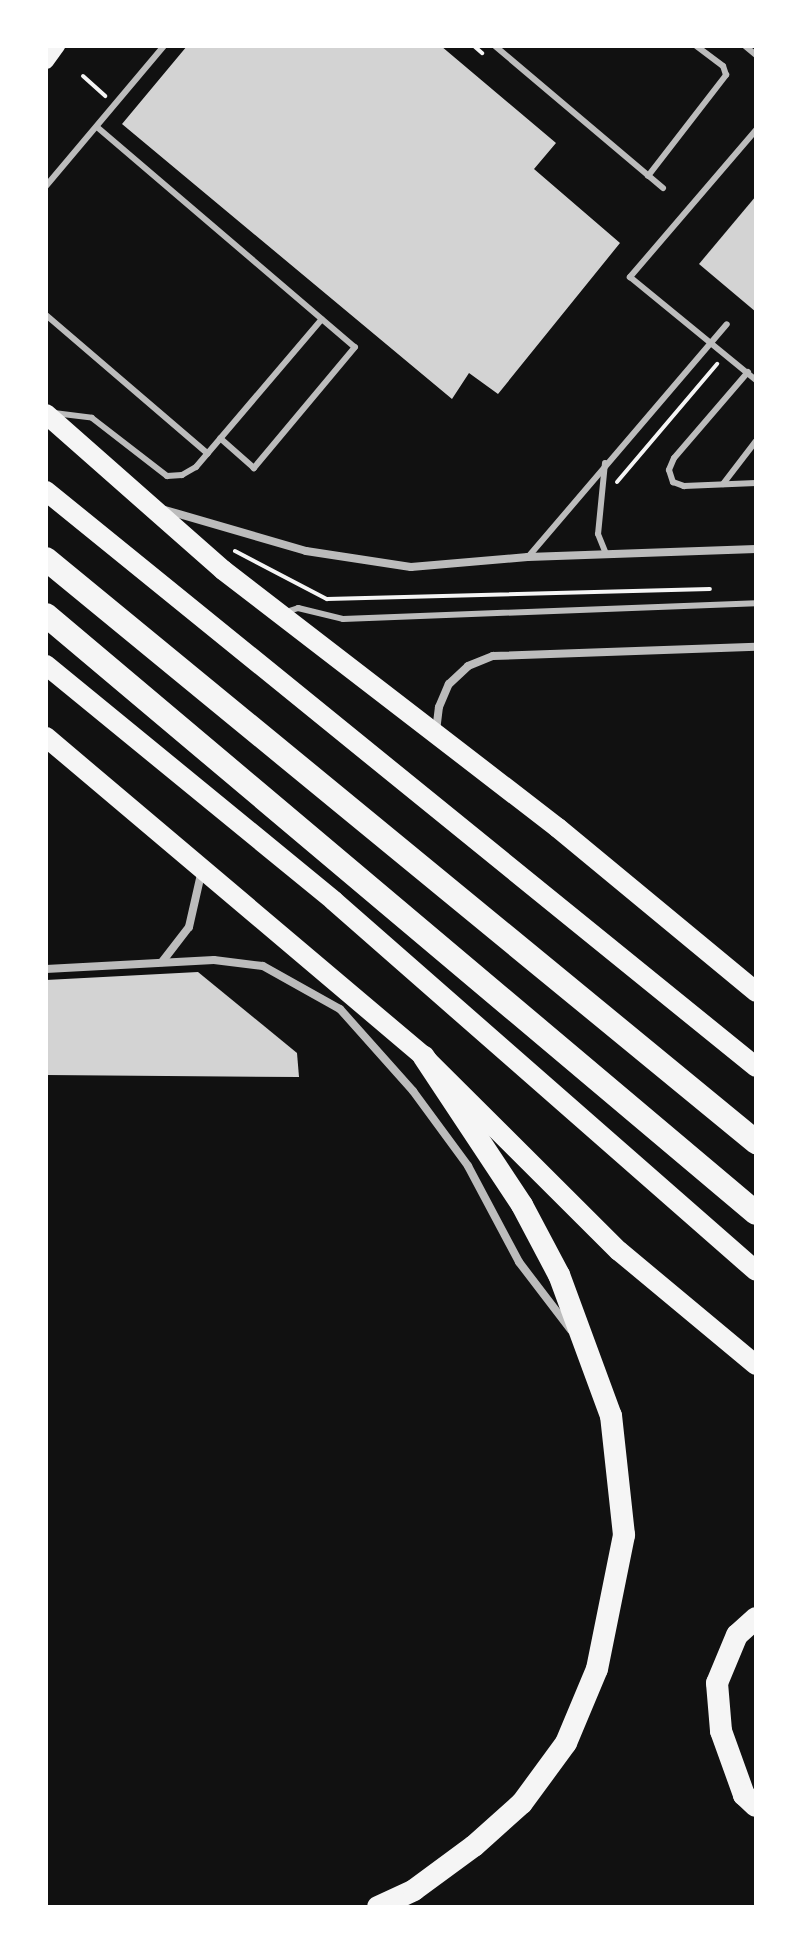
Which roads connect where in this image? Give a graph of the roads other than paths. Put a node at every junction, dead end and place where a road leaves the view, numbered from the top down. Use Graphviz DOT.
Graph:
graph roads {
  1 [pos="57,46"];
  2 [pos="164,46"];
  3 [pos="495,46"];
  4 [pos="696,46"];
  5 [pos="745,46"];
  6 [pos="756,55"];
  7 [pos="46,61"];
  8 [pos="97,127"];
  9 [pos="756,130"];
  10 [pos="648,176"];
  11 [pos="46,186"];
  12 [pos="663,188"];
  13 [pos="46,315"];
  14 [pos="322,319"];
  15 [pos="727,324"];
  16 [pos="713,342"];
  17 [pos="748,372"];
  18 [pos="756,380"];
  19 [pos="46,413"];
  20 [pos="220,438"];
  21 [pos="756,441"];
  22 [pos="208,454"];
  23 [pos="606,460"];
  24 [pos="756,483"];
  25 [pos="723,484"];
  26 [pos="46,491"];
  27 [pos="145,504"];
  28 [pos="756,549"];
  29 [pos="606,554"];
  30 [pos="528,557"];
  31 [pos="46,559"];
  32 [pos="756,603"];
  33 [pos="280,614"];
  34 [pos="46,615"];
  35 [pos="756,647"];
  36 [pos="46,665"];
  37 [pos="436,732"];
  38 [pos="46,737"];
  39 [pos="202,869"];
  40 [pos="162,962"];
  41 [pos="46,969"];
  42 [pos="756,992"];
  43 [pos="424,1057"];
  44 [pos="756,1067"];
  45 [pos="756,1142"];
  46 [pos="756,1213"];
  47 [pos="756,1271"];
  48 [pos="588,1348"];
  49 [pos="756,1365"];
  50 [pos="756,1618"];
  51 [pos="756,1806"];
  52 [pos="378,1907"];
  1 -- 7 [label="main road"];
  2 -- 8 [label="lane"];
  3 -- 10 [label="lane"];
  4 -- 10 [label="lane"];
  5 -- 6 [label="lane"];
  8 -- 11 [label="lane"];
  8 -- 14 [label="lane"];
  9 -- 16 [label="lane"];
  10 -- 12 [label="lane"];
  13 -- 22 [label="lane"];
  14 -- 20 [label="lane"];
  14 -- 20 [label="lane"];
  15 -- 16 [label="lane"];
  16 -- 17 [label="lane"];
  16 -- 23 [label="lane"];
  17 -- 18 [label="lane"];
  17 -- 25 [label="lane"];
  19 -- 22 [label="lane"];
  19 -- 27 [label="main road"];
  20 -- 22 [label="lane"];
  21 -- 25 [label="lane"];
  23 -- 29 [label="lane"];
  23 -- 30 [label="lane"];
  24 -- 25 [label="lane"];
  26 -- 44 [label="main road"];
  27 -- 30 [label="street"];
  27 -- 33 [label="main road"];
  28 -- 29 [label="street"];
  29 -- 30 [label="street"];
  31 -- 45 [label="highway"];
  32 -- 33 [label="lane"];
  33 -- 37 [label="main road"];
  34 -- 46 [label="highway"];
  35 -- 37 [label="street"];
  36 -- 47 [label="main road"];
  37 -- 42 [label="main road"];
  38 -- 39 [label="main road"];
  39 -- 40 [label="street"];
  39 -- 43 [label="main road"];
  40 -- 41 [label="street"];
  40 -- 48 [label="street"];
  43 -- 48 [label="highway"];
  43 -- 49 [label="main road"];
  48 -- 52 [label="highway"];
  50 -- 51 [label="highway"];
}
